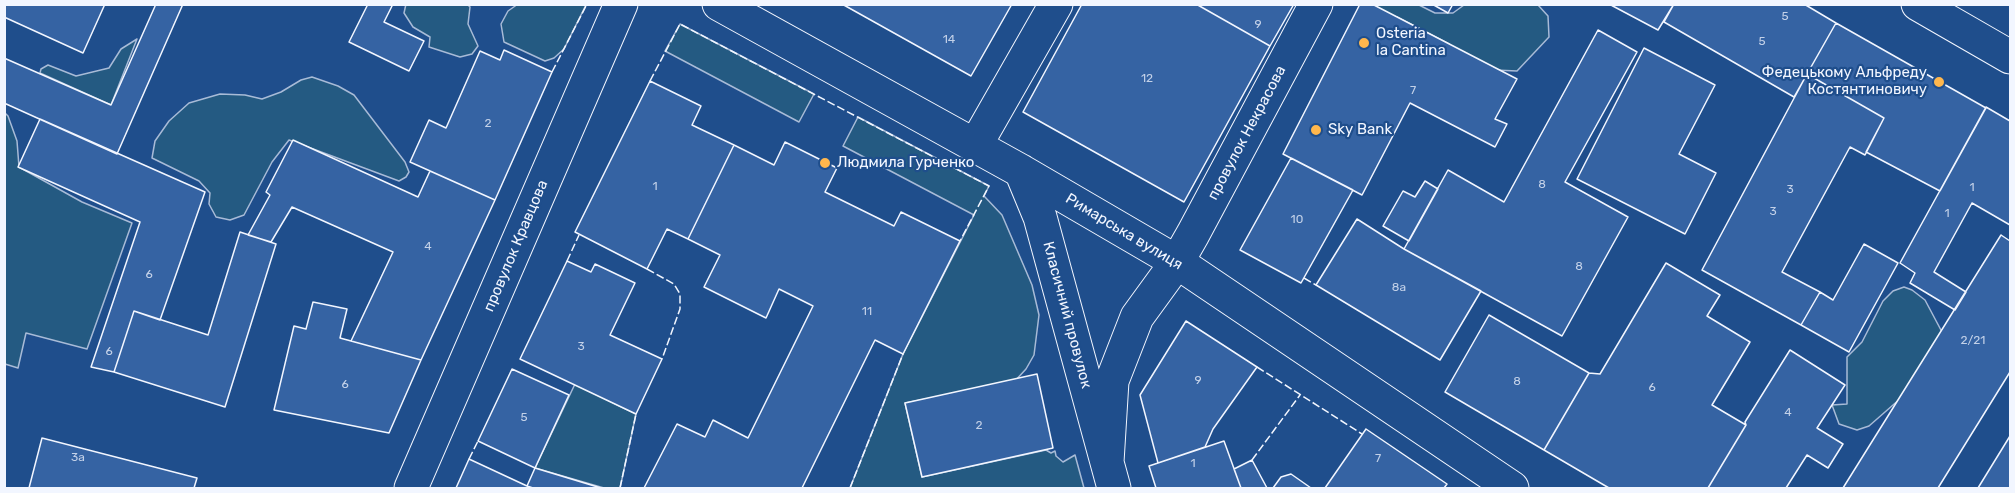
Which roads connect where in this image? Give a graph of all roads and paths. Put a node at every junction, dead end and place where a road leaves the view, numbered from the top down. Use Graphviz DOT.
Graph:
graph roads {
  1 [pos="621,4"];
  2 [pos="719,4"];
  3 [pos="1056,4"];
  4 [pos="1316,4"];
  5 [pos="1918,4"];
  6 [pos="2010,57"];
  7 [pos="975,146"];
  8 [pos="1021,171"];
  9 [pos="1176,262"];
  10 [pos="1110,475"];
  11 [pos="411,489"];
  12 [pos="1512,489"];
  1 -- 11 [label="street, провулок Кравцова"];
  2 -- 7 [label="street, Римарська вулиця"];
  3 -- 7 [label="street"];
  4 -- 9 [label="street, провулок Некрасова"];
  5 -- 6 [label="street"];
  7 -- 8 [label="street, Римарська вулиця"];
  8 -- 9 [label="street, Римарська вулиця"];
  8 -- 10 [label="street, Класичний провулок"];
  9 -- 10 [label="street, Класичний провулок"];
  9 -- 12 [label="street, Римарська вулиця"];
}
